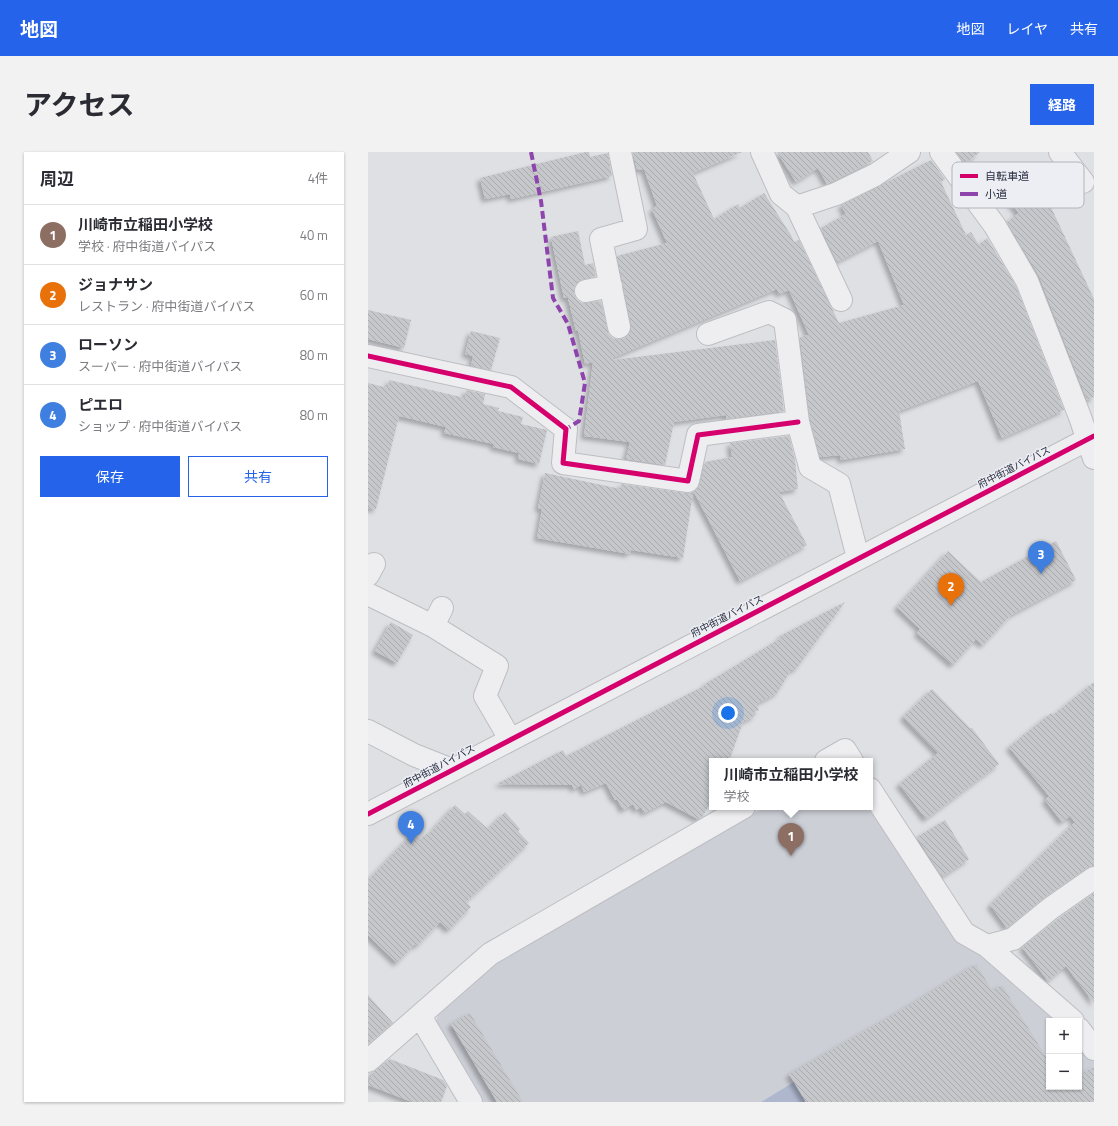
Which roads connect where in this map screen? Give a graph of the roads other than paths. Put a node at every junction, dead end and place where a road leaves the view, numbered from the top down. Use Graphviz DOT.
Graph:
graph roads {
  1 [pos="620,152"];
  2 [pos="762,152"];
  3 [pos="909,152"];
  4 [pos="941,152"];
  5 [pos="1060,152"];
  6 [pos="1068,162"];
  7 [pos="952,167"];
  8 [pos="797,207"];
  9 [pos="982,208"];
  10 [pos="610,286"];
  11 [pos="586,291"];
  12 [pos="841,300"];
  13 [pos="619,327"];
  14 [pos="708,334"];
  15 [pos="368,356"];
  16 [pos="798,422"];
  17 [pos="1092,444"];
  18 [pos="858,558"];
  19 [pos="368,594"];
  20 [pos="368,731"];
  21 [pos="510,739"];
  22 [pos="831,758"];
  23 [pos="850,758"];
  24 [pos="452,770"];
  25 [pos="873,794"];
  26 [pos="739,810"];
  27 [pos="368,814"];
  28 [pos="1094,878"];
  29 [pos="987,946"];
  30 [pos="420,1016"];
  31 [pos="1070,1018"];
  32 [pos="1082,1033"];
  33 [pos="1094,1050"];
  34 [pos="368,1060"];
  35 [pos="471,1102"];
  1 -- 10 [label="street"];
  2 -- 8 [label="street"];
  3 -- 8 [label="street"];
  4 -- 7 [label="street"];
  5 -- 6 [label="street"];
  8 -- 12 [label="street"];
  9 -- 17 [label="street"];
  10 -- 11 [label="street"];
  10 -- 13 [label="street"];
  14 -- 16 [label="street"];
  15 -- 16 [label="street"];
  16 -- 18 [label="street"];
  17 -- 18 [label="street, 府中街道バイパス"];
  18 -- 21 [label="street, 府中街道バイパス"];
  19 -- 21 [label="street"];
  20 -- 24 [label="street"];
  21 -- 24 [label="street, 府中街道バイパス"];
  22 -- 23 [label="street"];
  24 -- 27 [label="street, 府中街道バイパス"];
  25 -- 29 [label="street"];
  26 -- 30 [label="street"];
  28 -- 29 [label="street"];
  29 -- 31 [label="street"];
  30 -- 34 [label="street"];
  30 -- 35 [label="street"];
  32 -- 33 [label="street"];
}
